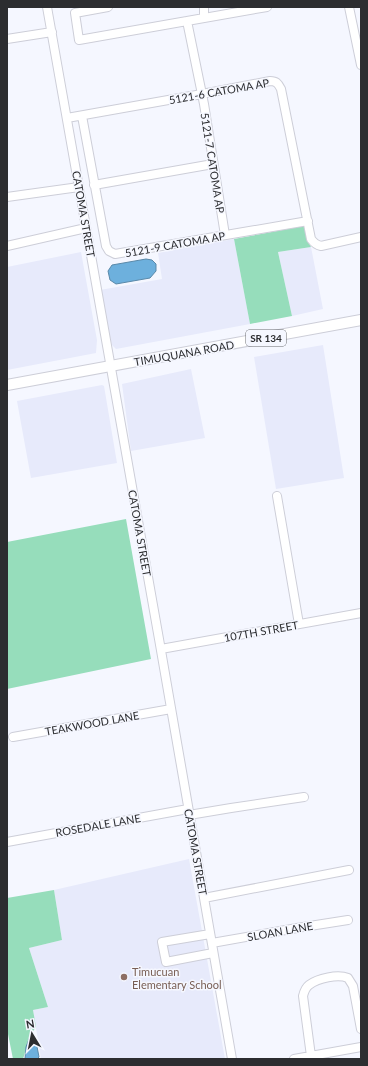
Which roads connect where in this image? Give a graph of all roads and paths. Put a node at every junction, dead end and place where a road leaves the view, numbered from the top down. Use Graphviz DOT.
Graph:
graph roads {
  1 [pos="47,7"];
  2 [pos="108,7"];
  3 [pos="204,7"];
  4 [pos="267,7"];
  5 [pos="349,7"];
  6 [pos="204,18"];
  7 [pos="187,21"];
  8 [pos="52,32"];
  9 [pos="7,39"];
  10 [pos="361,65"];
  11 [pos="202,94"];
  12 [pos="82,116"];
  13 [pos="67,118"];
  14 [pos="213,164"];
  15 [pos="94,185"];
  16 [pos="79,187"];
  17 [pos="7,197"];
  18 [pos="308,221"];
  19 [pos="86,228"];
  20 [pos="225,235"];
  21 [pos="361,237"];
  22 [pos="7,246"];
  23 [pos="361,320"];
  24 [pos="111,366"];
  25 [pos="7,385"];
  26 [pos="277,496"];
  27 [pos="361,613"];
  28 [pos="299,624"];
  29 [pos="161,649"];
  30 [pos="171,709"];
  31 [pos="13,737"];
  32 [pos="304,797"];
  33 [pos="189,812"];
  34 [pos="7,842"];
  35 [pos="349,870"];
  36 [pos="204,898"];
  37 [pos="348,920"];
  38 [pos="210,934"];
  39 [pos="212,943"];
  40 [pos="214,953"];
  41 [pos="361,1029"];
  42 [pos="361,1047"];
  43 [pos="311,1056"];
  44 [pos="232,1059"];
  45 [pos="294,1059"];
  1 -- 8 [label="street, CATOMA STREET"];
  2 -- 7 [label="street"];
  3 -- 6 [label="street"];
  4 -- 6 [label="street"];
  5 -- 10 [label="street"];
  6 -- 7 [label="street"];
  7 -- 11 [label="street, 5121-7 CATOMA AP"];
  8 -- 9 [label="street"];
  8 -- 13 [label="street, CATOMA STREET"];
  11 -- 12 [label="street, 5121-6 CATOMA AP"];
  11 -- 14 [label="street, 5121-7 CATOMA AP"];
  11 -- 18 [label="street, 5121-6 CATOMA AP"];
  12 -- 13 [label="street, 5121-6 CATOMA AP"];
  12 -- 15 [label="street, 5121-9 CATOMA AP"];
  13 -- 16 [label="street, CATOMA STREET"];
  14 -- 15 [label="street"];
  14 -- 20 [label="street, 5121-7 CATOMA AP"];
  15 -- 20 [label="street, 5121-9 CATOMA AP"];
  16 -- 17 [label="street"];
  16 -- 19 [label="street, CATOMA STREET"];
  18 -- 20 [label="street, 5121-9 CATOMA AP"];
  18 -- 21 [label="street, 5121-6 CATOMA AP"];
  19 -- 22 [label="street"];
  19 -- 24 [label="street, CATOMA STREET"];
  23 -- 24 [label="main road, TIMUQUANA ROAD / SR 134"];
  24 -- 25 [label="main road, TIMUQUANA ROAD / SR 134"];
  24 -- 29 [label="street, CATOMA STREET"];
  26 -- 28 [label="street"];
  27 -- 28 [label="street, 107TH STREET"];
  28 -- 29 [label="street, 107TH STREET"];
  29 -- 30 [label="street, CATOMA STREET"];
  30 -- 31 [label="street, TEAKWOOD LANE"];
  30 -- 33 [label="street, CATOMA STREET"];
  32 -- 33 [label="street, ROSEDALE LANE"];
  33 -- 34 [label="street, ROSEDALE LANE"];
  33 -- 36 [label="street, CATOMA STREET"];
  35 -- 36 [label="street"];
  36 -- 38 [label="street, CATOMA STREET"];
  37 -- 39 [label="street, SLOAN LANE"];
  38 -- 39 [label="street, CATOMA STREET"];
  38 -- 40 [label="street"];
  39 -- 40 [label="street, CATOMA STREET"];
  40 -- 44 [label="street, CATOMA STREET"];
  41 -- 43 [label="street"];
  42 -- 43 [label="street"];
  43 -- 45 [label="street"];
}
